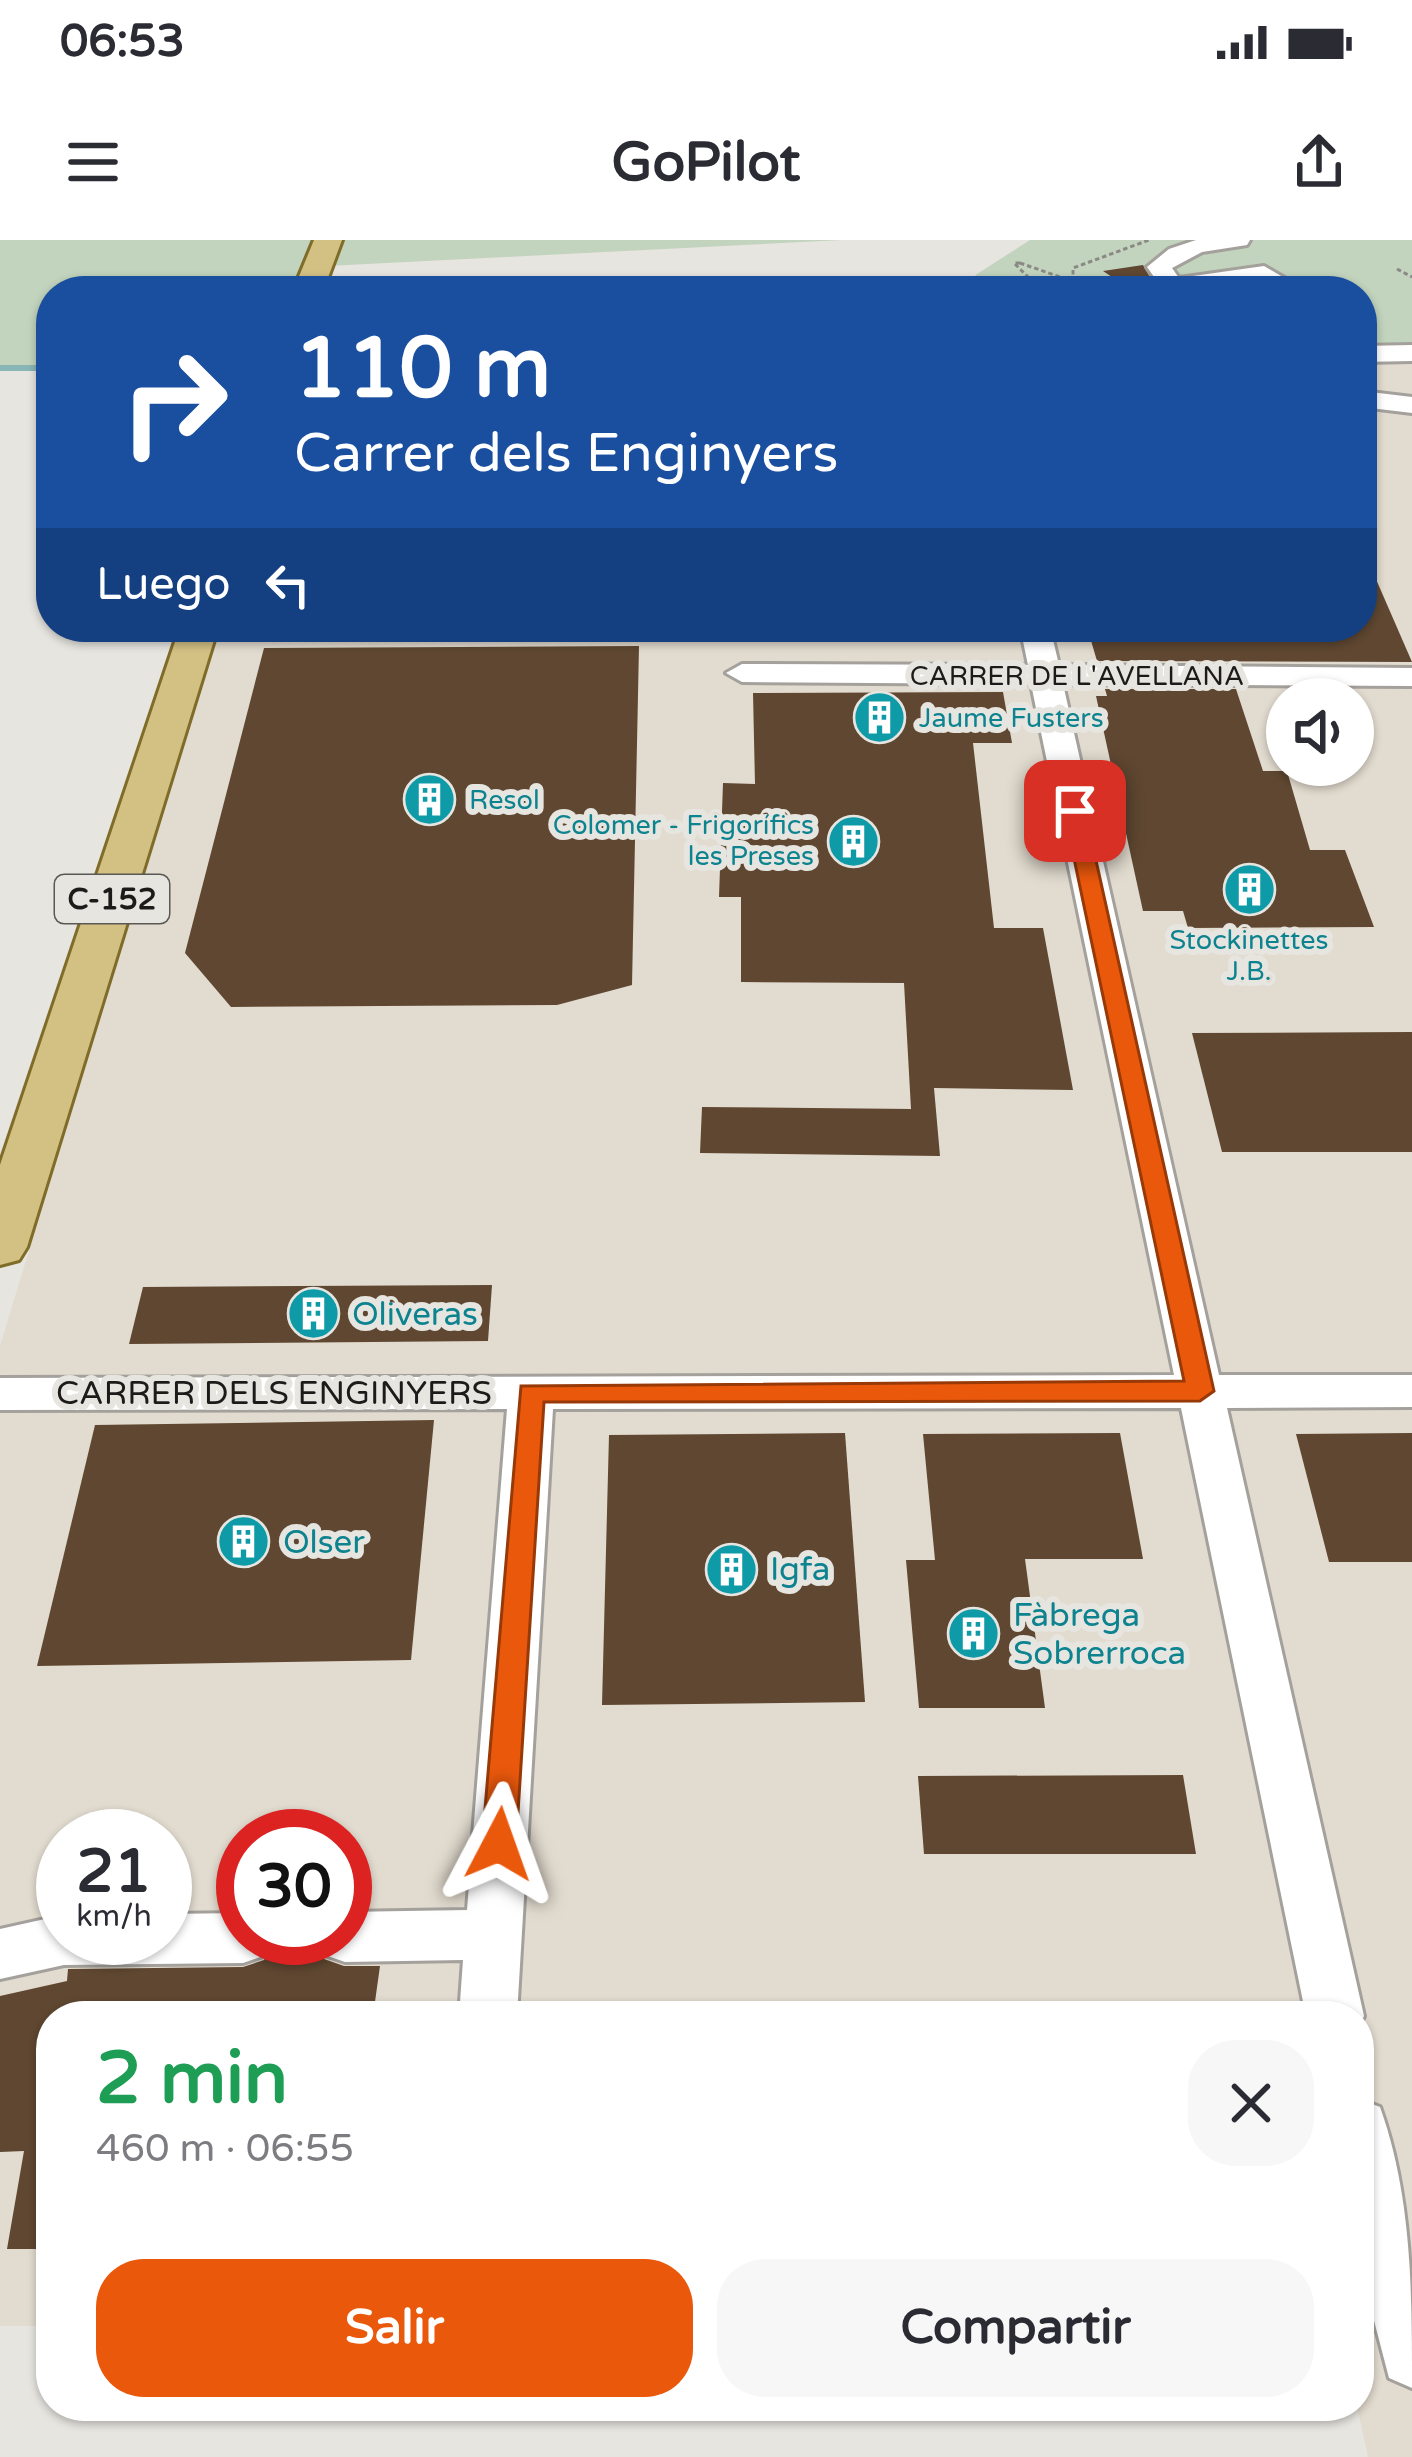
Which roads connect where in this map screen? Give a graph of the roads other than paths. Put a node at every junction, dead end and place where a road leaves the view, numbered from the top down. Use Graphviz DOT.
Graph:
graph roads {
  1 [pos="328,240"];
  2 [pos="1239,240"];
  3 [pos="1296,260"];
  4 [pos="1264,273"];
  5 [pos="314,276"];
  6 [pos="1166,276"];
  7 [pos="1247,276"];
  8 [pos="1269,276"];
  9 [pos="1412,353"];
  10 [pos="1377,354"];
  11 [pos="1377,401"];
  12 [pos="1412,405"];
  13 [pos="195,642"];
  14 [pos="1038,642"];
  15 [pos="742,674"];
  16 [pos="1046,677"];
  17 [pos="1412,677"];
  18 [pos="0,1247"];
  19 [pos="1200,1391"];
  20 [pos="1412,1391"];
  21 [pos="531,1393"];
  22 [pos="0,1394"];
  23 [pos="492,1935"];
  24 [pos="372,1937"];
  25 [pos="216,1938"];
  26 [pos="0,1954"];
  27 [pos="489,2001"];
  28 [pos="1332,2001"];
  29 [pos="1374,2204"];
  30 [pos="1395,2312"];
  1 -- 5 [label="main road"];
  2 -- 6 [label="street"];
  3 -- 4 [label="street"];
  4 -- 7 [label="street"];
  4 -- 8 [label="street"];
  9 -- 10 [label="street"];
  11 -- 12 [label="street"];
  13 -- 18 [label="main road, C-152"];
  14 -- 16 [label="street"];
  15 -- 16 [label="street, CARRER DE L'AVELLANA"];
  16 -- 17 [label="street, CARRER DE L'AVELLANA"];
  16 -- 19 [label="street"];
  19 -- 20 [label="street, CARRER DELS ENGINYERS"];
  19 -- 21 [label="street, CARRER DELS ENGINYERS"];
  19 -- 28 [label="street"];
  21 -- 22 [label="street, CARRER DELS ENGINYERS"];
  21 -- 23 [label="street"];
  23 -- 24 [label="street"];
  23 -- 27 [label="street"];
  25 -- 26 [label="street"];
  29 -- 30 [label="street"];
}
